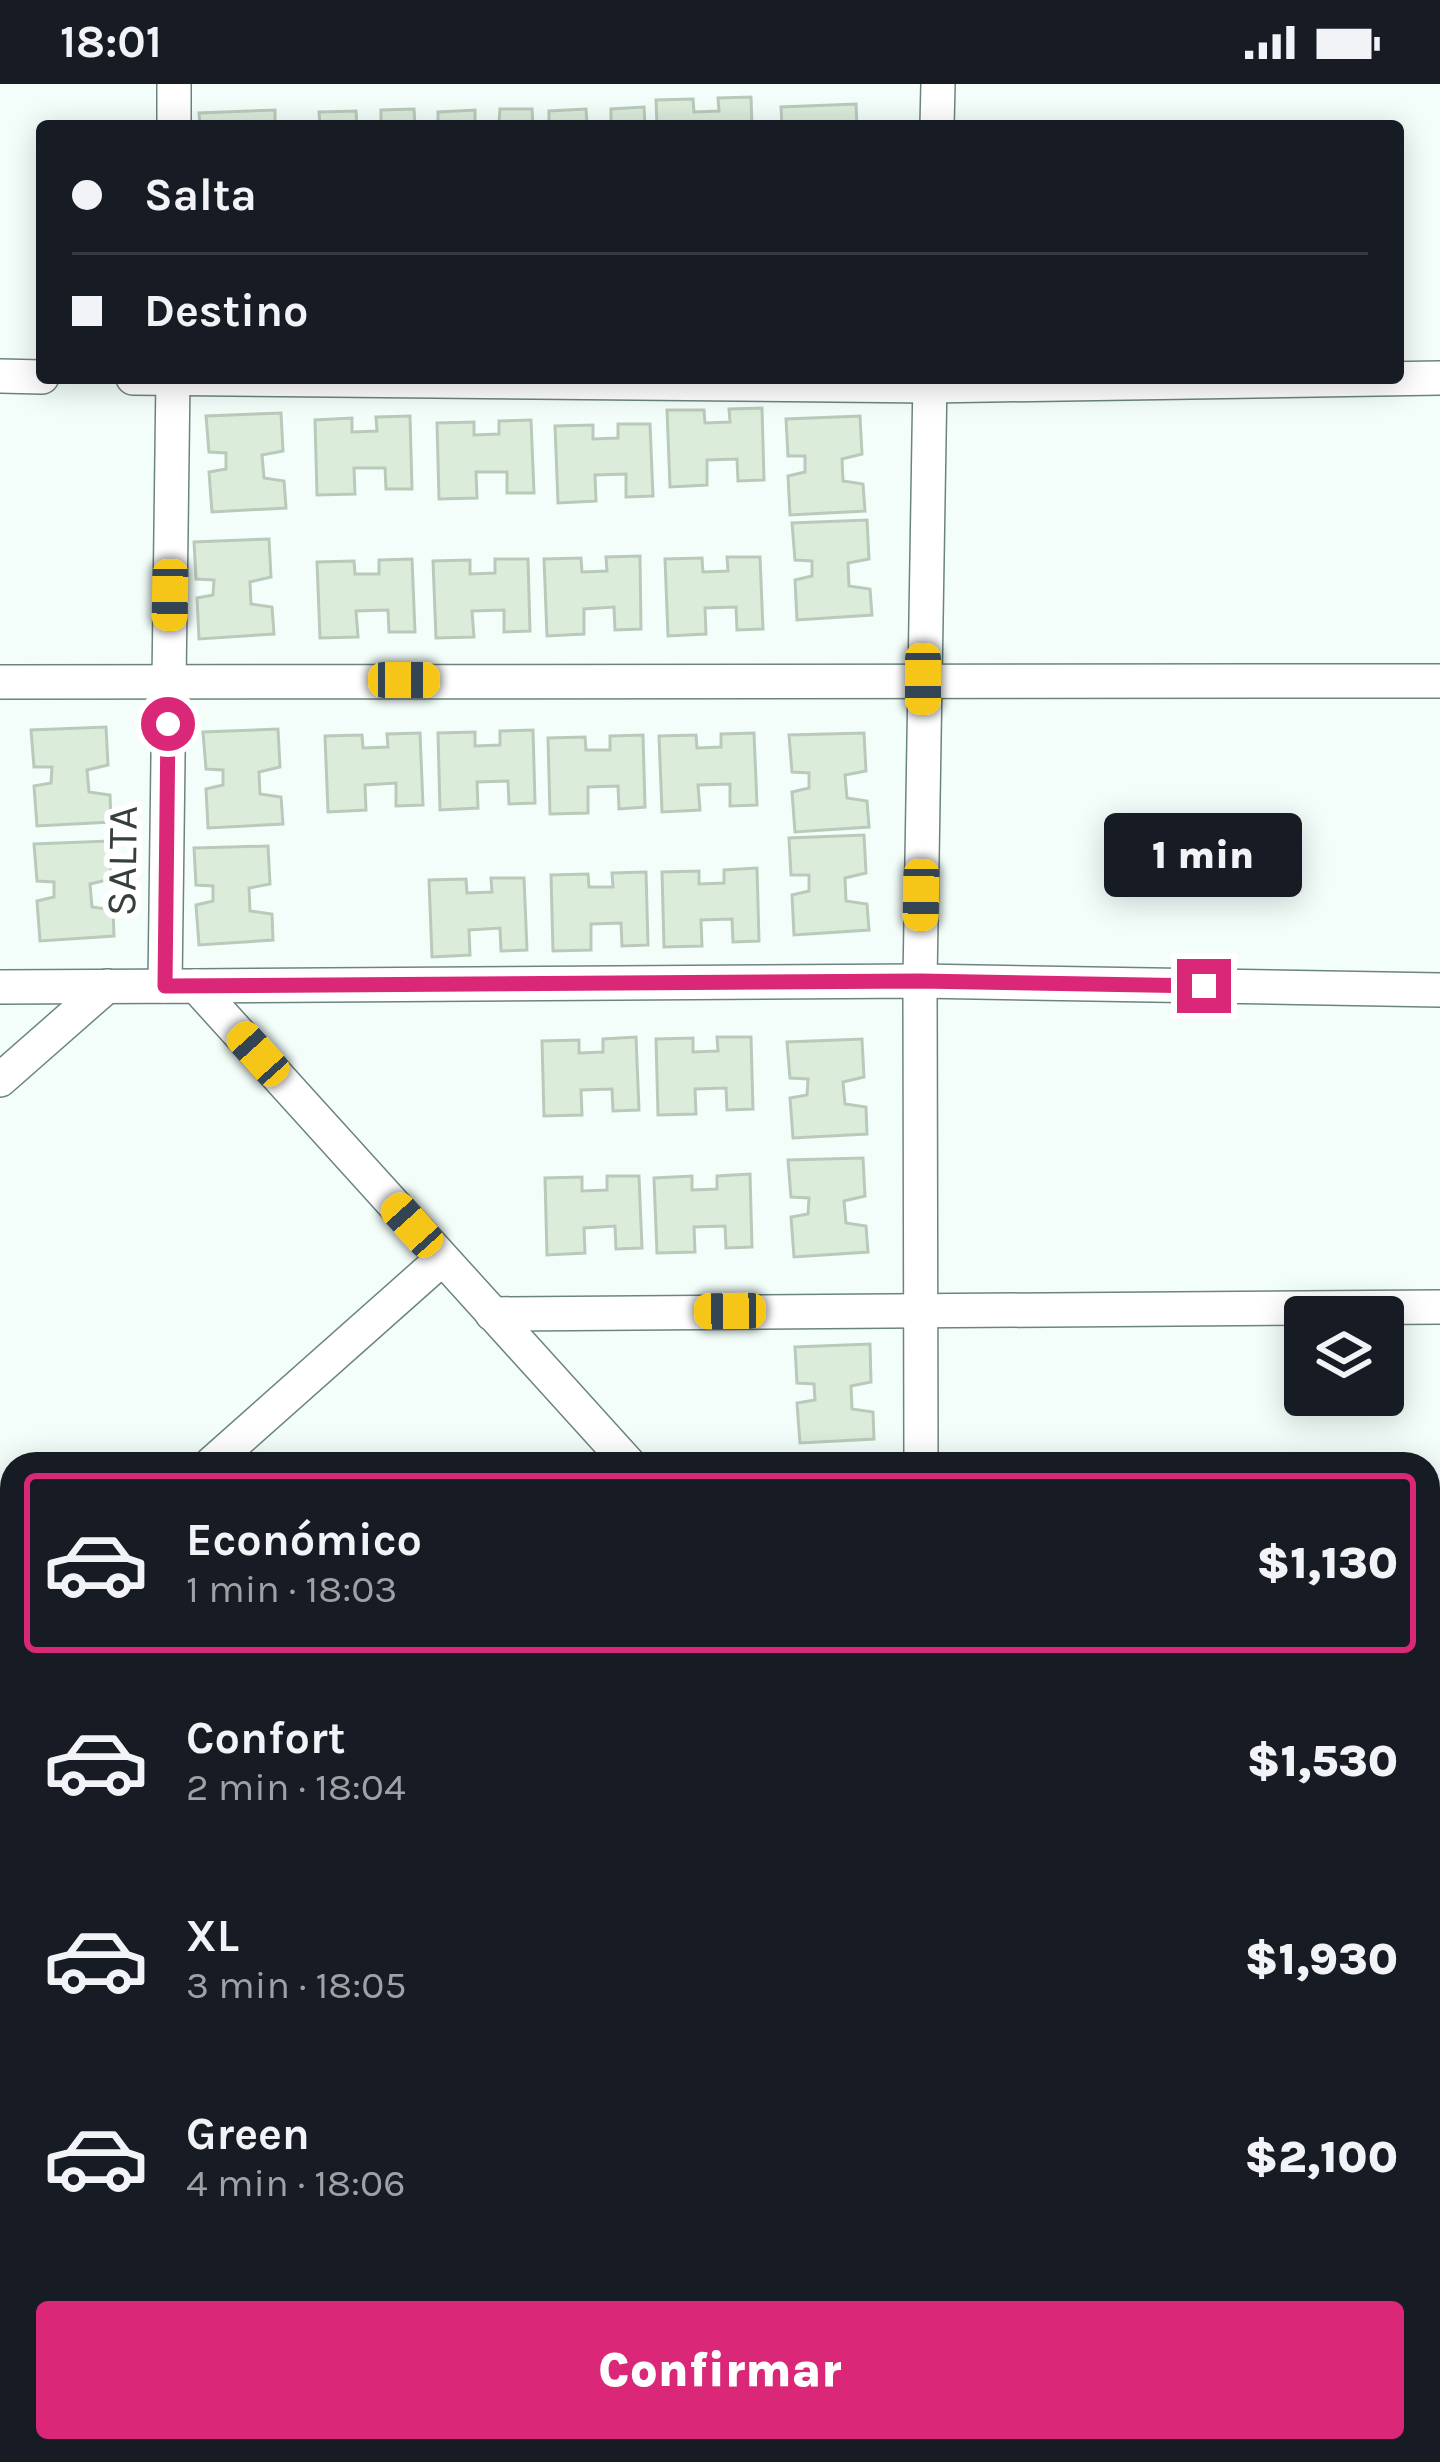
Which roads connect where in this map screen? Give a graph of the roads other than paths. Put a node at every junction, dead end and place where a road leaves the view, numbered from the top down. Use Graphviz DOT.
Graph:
graph roads {
  1 [pos="174,84"];
  2 [pos="938,84"];
  3 [pos="174,120"];
  4 [pos="937,120"];
  5 [pos="0,376"];
  6 [pos="36,377"];
  7 [pos="1404,378"];
  8 [pos="1440,378"];
  9 [pos="173,384"];
  10 [pos="930,384"];
  11 [pos="923,679"];
  12 [pos="168,681"];
  13 [pos="1440,681"];
  14 [pos="0,682"];
  15 [pos="920,981"];
  16 [pos="0,986"];
  17 [pos="107,986"];
  18 [pos="180,986"];
  19 [pos="1440,991"];
  20 [pos="0,1080"];
  21 [pos="442,1259"];
  22 [pos="1440,1307"];
  23 [pos="922,1310"];
  24 [pos="492,1314"];
  25 [pos="225,1452"];
  26 [pos="618,1452"];
  27 [pos="921,1452"];
  1 -- 3 [label="street"];
  2 -- 4 [label="street"];
  5 -- 6 [label="street"];
  7 -- 8 [label="street"];
  9 -- 12 [label="street, SALTA"];
  10 -- 11 [label="street"];
  11 -- 12 [label="street"];
  11 -- 13 [label="street"];
  11 -- 15 [label="street"];
  12 -- 14 [label="street"];
  12 -- 18 [label="street, SALTA"];
  15 -- 18 [label="street"];
  15 -- 19 [label="street"];
  15 -- 23 [label="street"];
  16 -- 17 [label="street"];
  17 -- 18 [label="street"];
  17 -- 20 [label="street"];
  18 -- 21 [label="street"];
  21 -- 24 [label="street"];
  21 -- 25 [label="street"];
  22 -- 23 [label="street"];
  23 -- 24 [label="street"];
  23 -- 27 [label="street"];
  24 -- 26 [label="street"];
}
